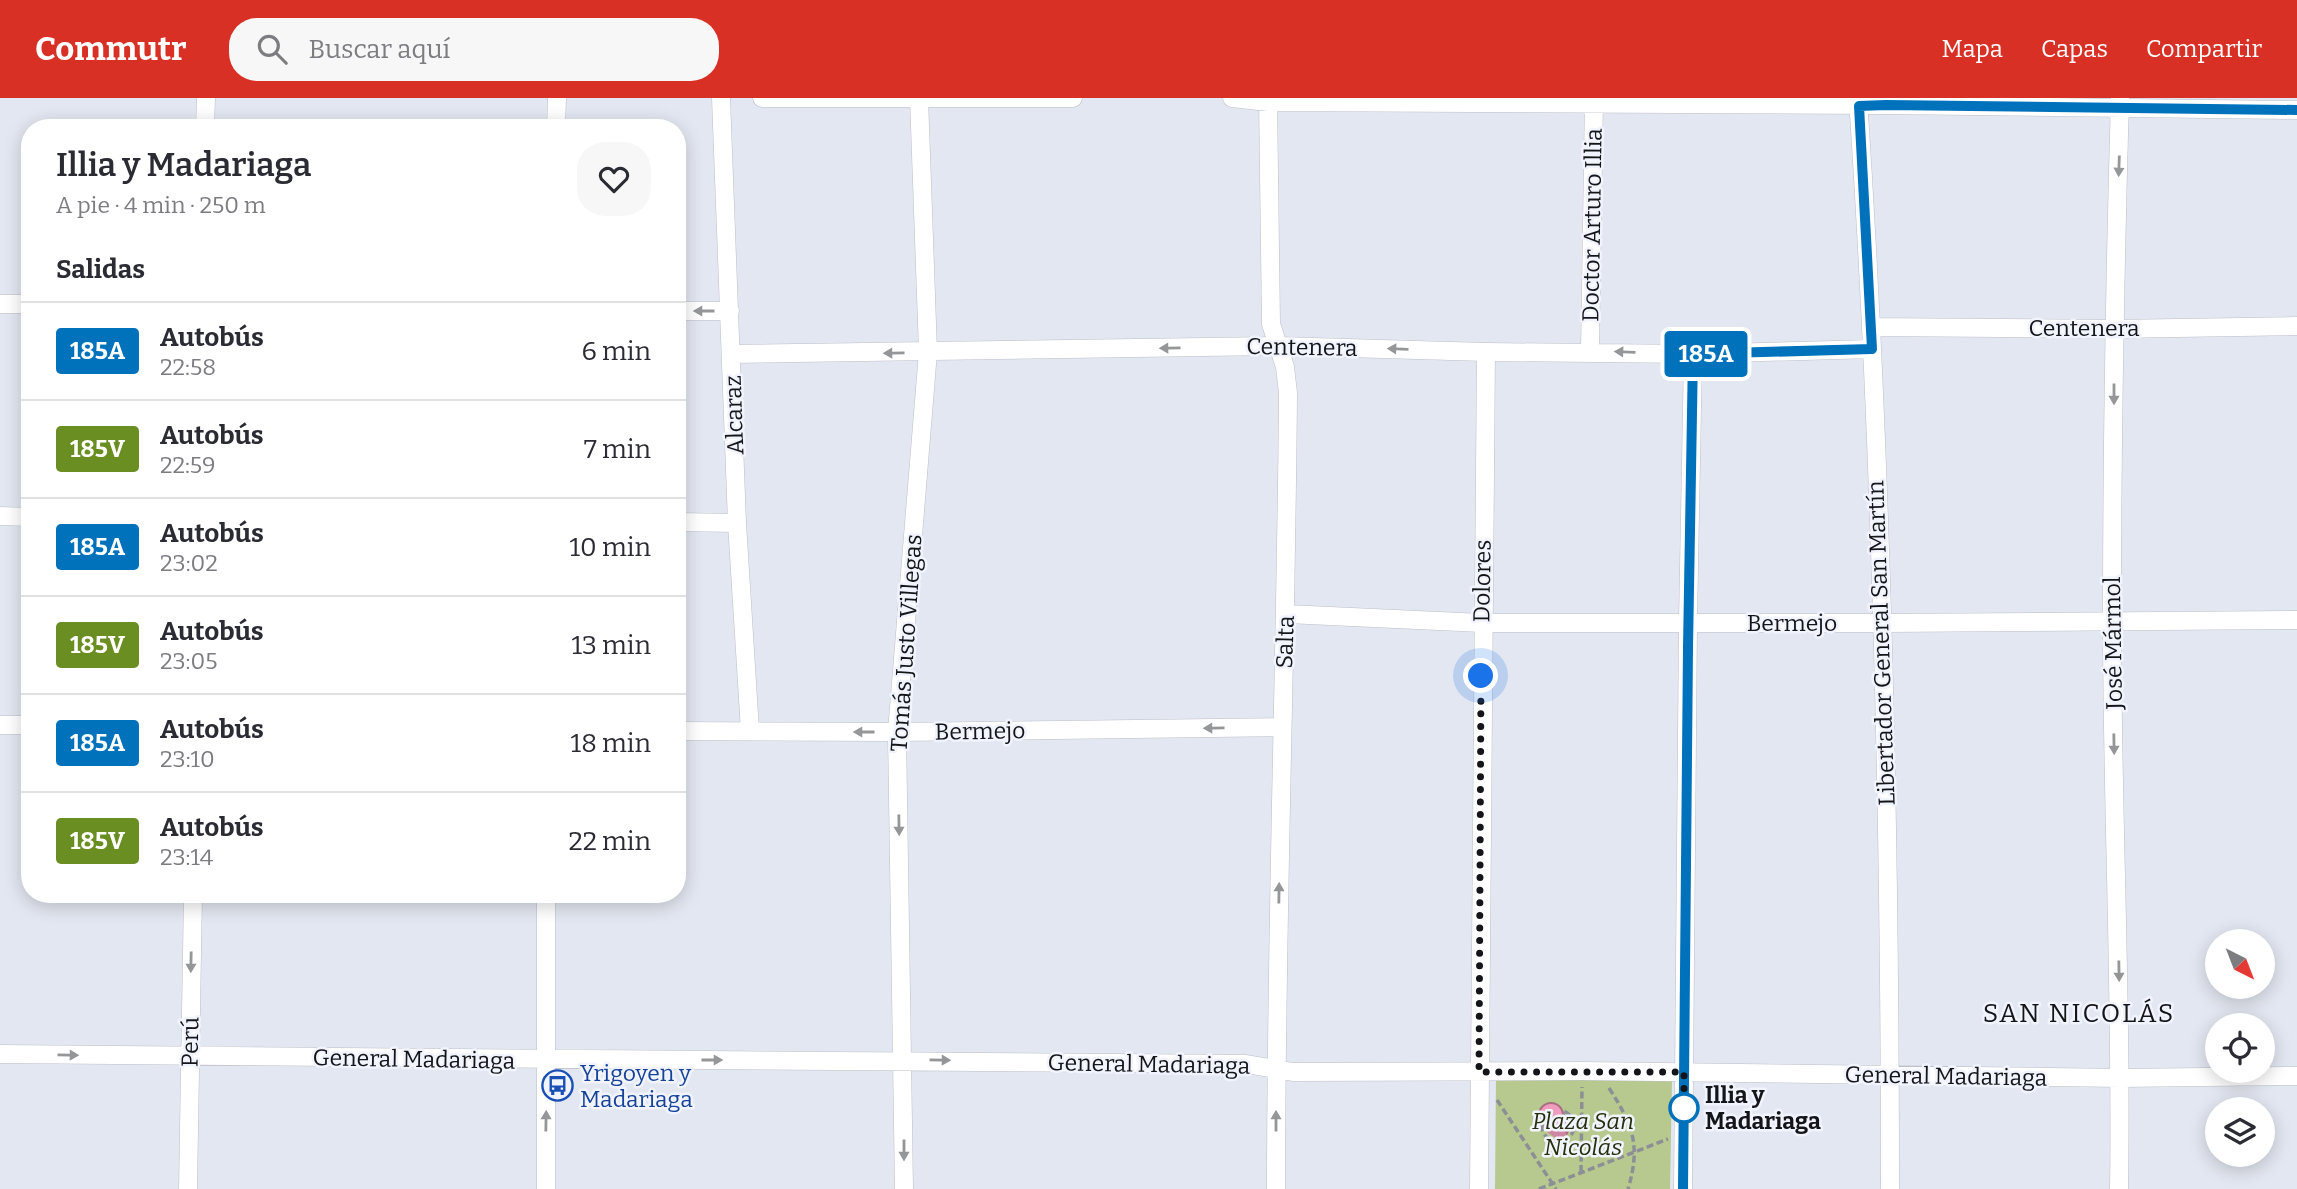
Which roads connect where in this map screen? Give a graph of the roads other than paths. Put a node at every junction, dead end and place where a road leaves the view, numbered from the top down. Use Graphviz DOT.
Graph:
graph roads {
  1 [pos="205,98"];
  2 [pos="557,98"];
  3 [pos="721,98"];
  4 [pos="762,98"];
  5 [pos="919,98"];
  6 [pos="1073,98"];
  7 [pos="1232,98"];
  8 [pos="1268,100"];
  9 [pos="1594,101"];
  10 [pos="1859,102"];
  11 [pos="2120,103"];
  12 [pos="2297,110"];
  13 [pos="205,119"];
  14 [pos="556,119"];
  15 [pos="0,304"];
  16 [pos="21,304"];
  17 [pos="686,311"];
  18 [pos="730,311"];
  19 [pos="2297,326"];
  20 [pos="1871,327"];
  21 [pos="2114,328"];
  22 [pos="1278,346"];
  23 [pos="1872,349"];
  24 [pos="1590,351"];
  25 [pos="928,352"];
  26 [pos="1486,352"];
  27 [pos="732,354"];
  28 [pos="1693,354"];
  29 [pos="0,516"];
  30 [pos="21,517"];
  31 [pos="686,522"];
  32 [pos="737,523"];
  33 [pos="1287,614"];
  34 [pos="2112,620"];
  35 [pos="2297,620"];
  36 [pos="1688,622"];
  37 [pos="1482,623"];
  38 [pos="1882,623"];
  39 [pos="0,725"];
  40 [pos="21,725"];
  41 [pos="1282,727"];
  42 [pos="686,731"];
  43 [pos="750,731"];
  44 [pos="897,732"];
  45 [pos="193,903"];
  46 [pos="546,903"];
  47 [pos="0,1054"];
  48 [pos="189,1057"];
  49 [pos="547,1060"];
  50 [pos="903,1060"];
  51 [pos="1276,1070"];
  52 [pos="1479,1072"];
  53 [pos="1684,1072"];
  54 [pos="1890,1075"];
  55 [pos="2297,1076"];
  56 [pos="2121,1078"];
  57 [pos="188,1189"];
  58 [pos="546,1189"];
  59 [pos="904,1189"];
  60 [pos="1276,1189"];
  61 [pos="1479,1189"];
  62 [pos="1683,1189"];
  63 [pos="1890,1189"];
  64 [pos="2119,1189"];
  1 -- 13 [label="street"];
  2 -- 14 [label="street"];
  3 -- 18 [label="street, Alcaraz"];
  4 -- 5 [label="street"];
  5 -- 6 [label="street"];
  5 -- 25 [label="street, Tomás Justo Villegas"];
  7 -- 8 [label="street"];
  8 -- 9 [label="street"];
  8 -- 22 [label="street, Salta"];
  9 -- 10 [label="street"];
  9 -- 24 [label="street, Doctor Arturo Illia"];
  10 -- 11 [label="street"];
  10 -- 20 [label="street, Libertador General San Martín"];
  11 -- 12 [label="street"];
  11 -- 21 [label="street, José Mármol, one-way"];
  15 -- 16 [label="street"];
  18 -- 17 [label="street, one-way"];
  18 -- 27 [label="street, Alcaraz"];
  19 -- 21 [label="street, Centenera"];
  20 -- 21 [label="street, Centenera"];
  20 -- 23 [label="street, Libertador General San Martín"];
  21 -- 34 [label="street, José Mármol, one-way"];
  22 -- 25 [label="street, Centenera, one-way"];
  26 -- 22 [label="street, Centenera, one-way"];
  22 -- 33 [label="street, Salta"];
  23 -- 28 [label="street, Centenera"];
  23 -- 38 [label="street, Libertador General San Martín"];
  24 -- 26 [label="street, Centenera"];
  28 -- 24 [label="street, Centenera, one-way"];
  25 -- 27 [label="street, Centenera, one-way"];
  25 -- 44 [label="street, Tomás Justo Villegas"];
  26 -- 37 [label="street, Dolores"];
  27 -- 32 [label="street, Alcaraz"];
  28 -- 36 [label="street"];
  29 -- 30 [label="street"];
  31 -- 32 [label="street"];
  32 -- 43 [label="street, Alcaraz"];
  33 -- 37 [label="street, Bermejo"];
  33 -- 41 [label="street, Salta"];
  34 -- 35 [label="street, Bermejo"];
  34 -- 38 [label="street, Bermejo"];
  34 -- 56 [label="street, José Mármol, one-way"];
  36 -- 37 [label="street, Bermejo"];
  36 -- 38 [label="street, Bermejo"];
  36 -- 53 [label="street"];
  37 -- 52 [label="street, Dolores"];
  38 -- 54 [label="street, Libertador General San Martín"];
  39 -- 40 [label="street"];
  41 -- 44 [label="street, Bermejo, one-way"];
  51 -- 41 [label="street, Salta, one-way"];
  42 -- 43 [label="street, Bermejo"];
  44 -- 43 [label="street, Bermejo, one-way"];
  44 -- 50 [label="street, Tomás Justo Villegas, one-way"];
  45 -- 48 [label="street, Perú, one-way"];
  46 -- 49 [label="street"];
  47 -- 48 [label="street, General Madariaga, one-way"];
  48 -- 49 [label="street, General Madariaga"];
  48 -- 57 [label="street, Perú"];
  49 -- 50 [label="street, General Madariaga, one-way"];
  58 -- 49 [label="street, one-way"];
  50 -- 51 [label="street, General Madariaga, one-way"];
  50 -- 59 [label="street, Tomás Justo Villegas, one-way"];
  51 -- 52 [label="street, General Madariaga"];
  60 -- 51 [label="street, Salta, one-way"];
  52 -- 53 [label="street, General Madariaga"];
  52 -- 61 [label="street, Dolores"];
  53 -- 54 [label="street, General Madariaga"];
  53 -- 62 [label="street"];
  54 -- 56 [label="street, General Madariaga"];
  54 -- 63 [label="street, Libertador General San Martín"];
  55 -- 56 [label="street, General Madariaga"];
  56 -- 64 [label="street, José Mármol"];
}
